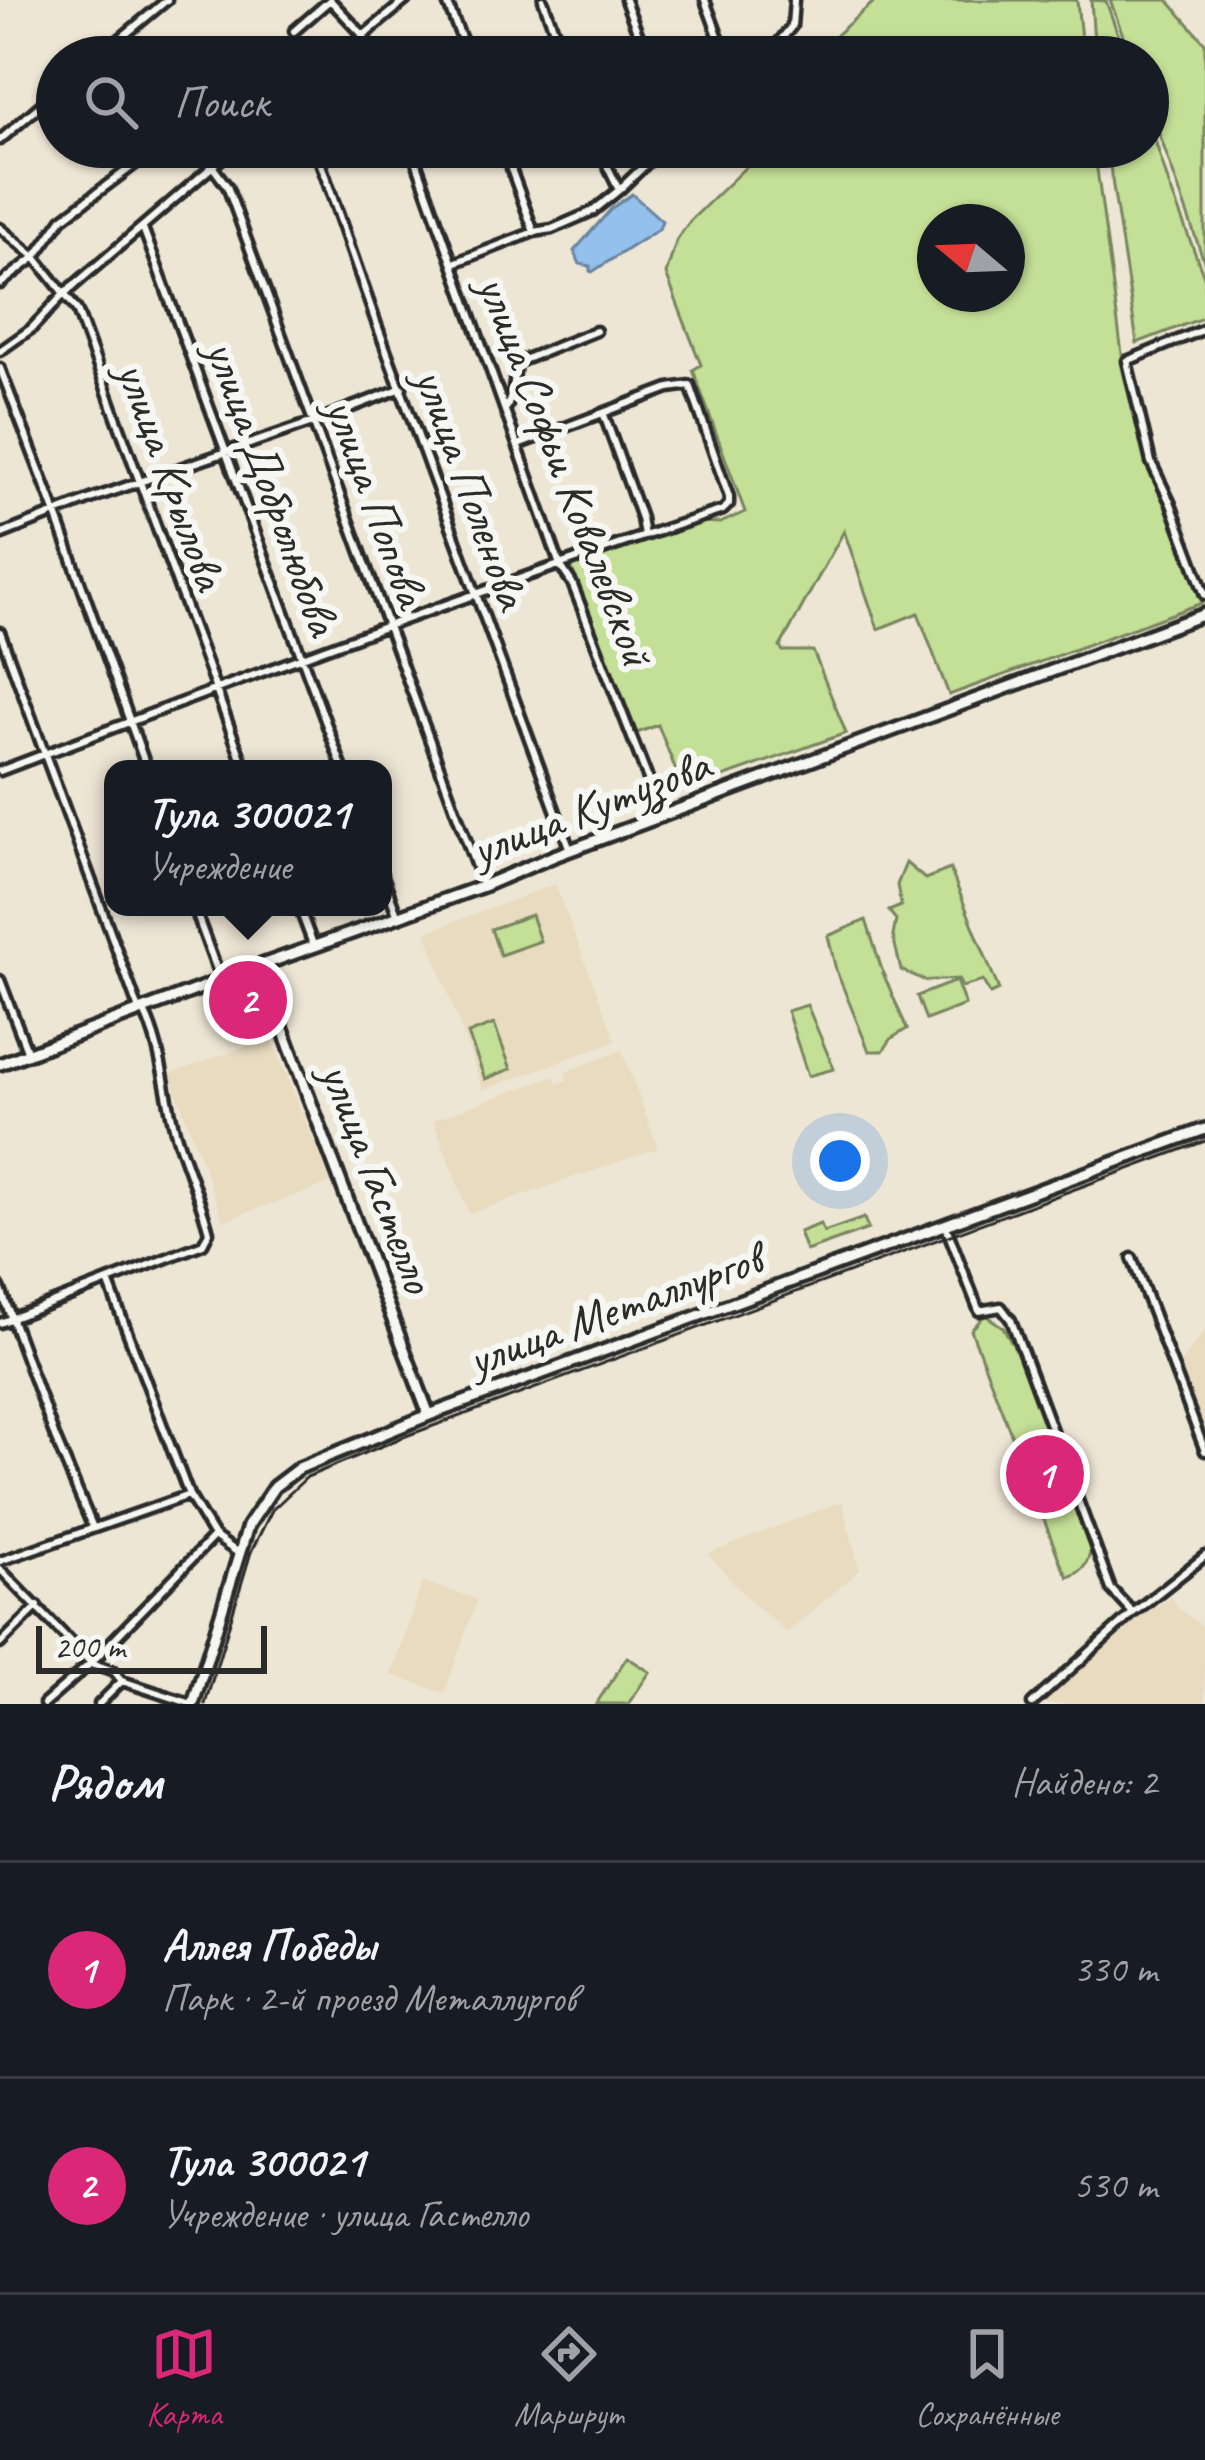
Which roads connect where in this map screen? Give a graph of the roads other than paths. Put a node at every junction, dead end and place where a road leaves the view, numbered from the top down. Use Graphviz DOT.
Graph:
graph roads {
  1 [pos="167,0"];
  2 [pos="330,0"];
  3 [pos="406,0"];
  4 [pos="446,0"];
  5 [pos="543,0"];
  6 [pos="625,0"];
  7 [pos="705,0"];
  8 [pos="794,0"];
  9 [pos="294,32"];
  10 [pos="364,35"];
  11 [pos="123,36"];
  12 [pos="461,36"];
  13 [pos="556,36"];
  14 [pos="639,36"];
  15 [pos="718,36"];
  16 [pos="784,36"];
  17 [pos="36,109"];
  18 [pos="0,140"];
  19 [pos="130,168"];
  20 [pos="212,168"];
  21 [pos="214,168"];
  22 [pos="322,168"];
  23 [pos="419,168"];
  24 [pos="511,168"];
  25 [pos="608,168"];
  26 [pos="642,168"];
  27 [pos="619,190"];
  28 [pos="142,227"];
  29 [pos="0,228"];
  30 [pos="535,232"];
  31 [pos="34,256"];
  32 [pos="454,262"];
  33 [pos="0,284"];
  34 [pos="65,293"];
  35 [pos="1205,329"];
  36 [pos="596,331"];
  37 [pos="0,351"];
  38 [pos="0,368"];
  39 [pos="402,388"];
  40 [pos="506,410"];
  41 [pos="604,415"];
  42 [pos="314,422"];
  43 [pos="518,446"];
  44 [pos="225,452"];
  45 [pos="141,482"];
  46 [pos="56,514"];
  47 [pos="0,535"];
  48 [pos="644,536"];
  49 [pos="560,565"];
  50 [pos="476,595"];
  51 [pos="1205,595"];
  52 [pos="1205,614"];
  53 [pos="389,627"];
  54 [pos="0,632"];
  55 [pos="302,658"];
  56 [pos="214,689"];
  57 [pos="131,722"];
  58 [pos="45,754"];
  59 [pos="144,760"];
  60 [pos="242,760"];
  61 [pos="340,760"];
  62 [pos="0,771"];
  63 [pos="662,815"];
  64 [pos="570,850"];
  65 [pos="483,886"];
  66 [pos="392,901"];
  67 [pos="104,911"];
  68 [pos="106,916"];
  69 [pos="197,916"];
  70 [pos="302,916"];
  71 [pos="398,917"];
  72 [pos="314,947"];
  73 [pos="259,966"];
  74 [pos="0,980"];
  75 [pos="220,981"];
  76 [pos="141,1010"];
  77 [pos="28,1053"];
  78 [pos="0,1064"];
  79 [pos="1205,1129"];
  80 [pos="945,1223"];
  81 [pos="1132,1258"];
  82 [pos="108,1281"];
  83 [pos="0,1287"];
  84 [pos="12,1319"];
  85 [pos="0,1323"];
  86 [pos="429,1415"];
  87 [pos="1205,1451"];
  88 [pos="189,1495"];
  89 [pos="93,1528"];
  90 [pos="214,1536"];
  91 [pos="238,1553"];
  92 [pos="1205,1556"];
  93 [pos="0,1565"];
  94 [pos="38,1606"];
  95 [pos="1133,1612"];
  96 [pos="0,1644"];
  97 [pos="91,1663"];
  98 [pos="122,1682"];
  99 [pos="44,1704"];
  100 [pos="99,1704"];
  101 [pos="193,1704"];
  102 [pos="1032,1704"];
  1 -- 11 [label="street"];
  2 -- 9 [label="street"];
  2 -- 10 [label="street"];
  3 -- 10 [label="street"];
  4 -- 12 [label="street"];
  5 -- 13 [label="street"];
  6 -- 14 [label="street"];
  7 -- 15 [label="street"];
  8 -- 16 [label="street"];
  17 -- 18 [label="street"];
  19 -- 31 [label="street"];
  20 -- 28 [label="street"];
  21 -- 42 [label="street, улица Попова"];
  22 -- 39 [label="street, улица Поленова"];
  23 -- 32 [label="street, улица Софьи Ковалевской"];
  24 -- 30 [label="street"];
  25 -- 27 [label="street"];
  26 -- 27 [label="street"];
  27 -- 30 [label="street"];
  28 -- 34 [label="street"];
  28 -- 44 [label="street, улица Добролюбова"];
  29 -- 31 [label="street, улица Крылова"];
  30 -- 32 [label="street"];
  31 -- 33 [label="street"];
  31 -- 34 [label="street, улица Крылова"];
  32 -- 40 [label="street, улица Софьи Ковалевской"];
  34 -- 37 [label="street"];
  34 -- 45 [label="street, улица Крылова"];
  35 -- 51 [label="street"];
  36 -- 40 [label="street"];
  38 -- 46 [label="street"];
  39 -- 42 [label="street"];
  39 -- 50 [label="street, улица Поленова"];
  40 -- 43 [label="street, улица Софьи Ковалевской"];
  41 -- 43 [label="street"];
  41 -- 48 [label="street"];
  41 -- 48 [label="street"];
  42 -- 44 [label="street"];
  42 -- 53 [label="street, улица Попова"];
  43 -- 49 [label="street, улица Софьи Ковалевской"];
  44 -- 45 [label="street"];
  44 -- 55 [label="street, улица Добролюбова"];
  45 -- 46 [label="street"];
  45 -- 56 [label="street, улица Крылова"];
  46 -- 47 [label="street"];
  46 -- 57 [label="street"];
  48 -- 49 [label="street"];
  49 -- 50 [label="street"];
  49 -- 63 [label="street, улица Софьи Ковалевской"];
  50 -- 53 [label="street"];
  50 -- 64 [label="street, улица Поленова"];
  52 -- 63 [label="main road, улица Кутузова"];
  53 -- 55 [label="street"];
  53 -- 65 [label="street, улица Попова"];
  54 -- 58 [label="street"];
  55 -- 56 [label="street"];
  55 -- 61 [label="street, улица Добролюбова"];
  56 -- 57 [label="street"];
  56 -- 60 [label="street, улица Крылова"];
  57 -- 58 [label="street"];
  57 -- 59 [label="street"];
  58 -- 62 [label="street"];
  58 -- 67 [label="street"];
  63 -- 64 [label="main road, улица Кутузова"];
  64 -- 65 [label="main road, улица Кутузова"];
  65 -- 71 [label="main road, улица Кутузова"];
  66 -- 71 [label="street"];
  68 -- 76 [label="street"];
  69 -- 75 [label="street"];
  70 -- 72 [label="street"];
  71 -- 72 [label="main road, улица Кутузова"];
  72 -- 73 [label="main road, улица Кутузова"];
  73 -- 75 [label="main road, улица Кутузова"];
  73 -- 86 [label="main road, улица Гастелло"];
  74 -- 77 [label="street"];
  75 -- 76 [label="main road, улица Кутузова"];
  76 -- 77 [label="main road, улица Кутузова"];
  76 -- 82 [label="street"];
  77 -- 78 [label="main road, улица Кутузова"];
  79 -- 80 [label="main road, улица Металлургов"];
  80 -- 86 [label="main road, улица Металлургов"];
  80 -- 95 [label="street"];
  81 -- 87 [label="street"];
  82 -- 84 [label="street"];
  82 -- 88 [label="street"];
  83 -- 84 [label="street"];
  84 -- 85 [label="street"];
  84 -- 89 [label="street"];
  86 -- 91 [label="main road, улица Металлургов"];
  88 -- 89 [label="street"];
  88 -- 90 [label="street"];
  89 -- 93 [label="street"];
  90 -- 91 [label="street"];
  90 -- 97 [label="street"];
  91 -- 101 [label="main road, улица Металлургов"];
  92 -- 95 [label="street"];
  93 -- 94 [label="street"];
  94 -- 96 [label="street"];
  94 -- 97 [label="street"];
  95 -- 102 [label="street"];
  97 -- 98 [label="street"];
  97 -- 99 [label="street"];
  98 -- 100 [label="street"];
  98 -- 101 [label="street"];
}
